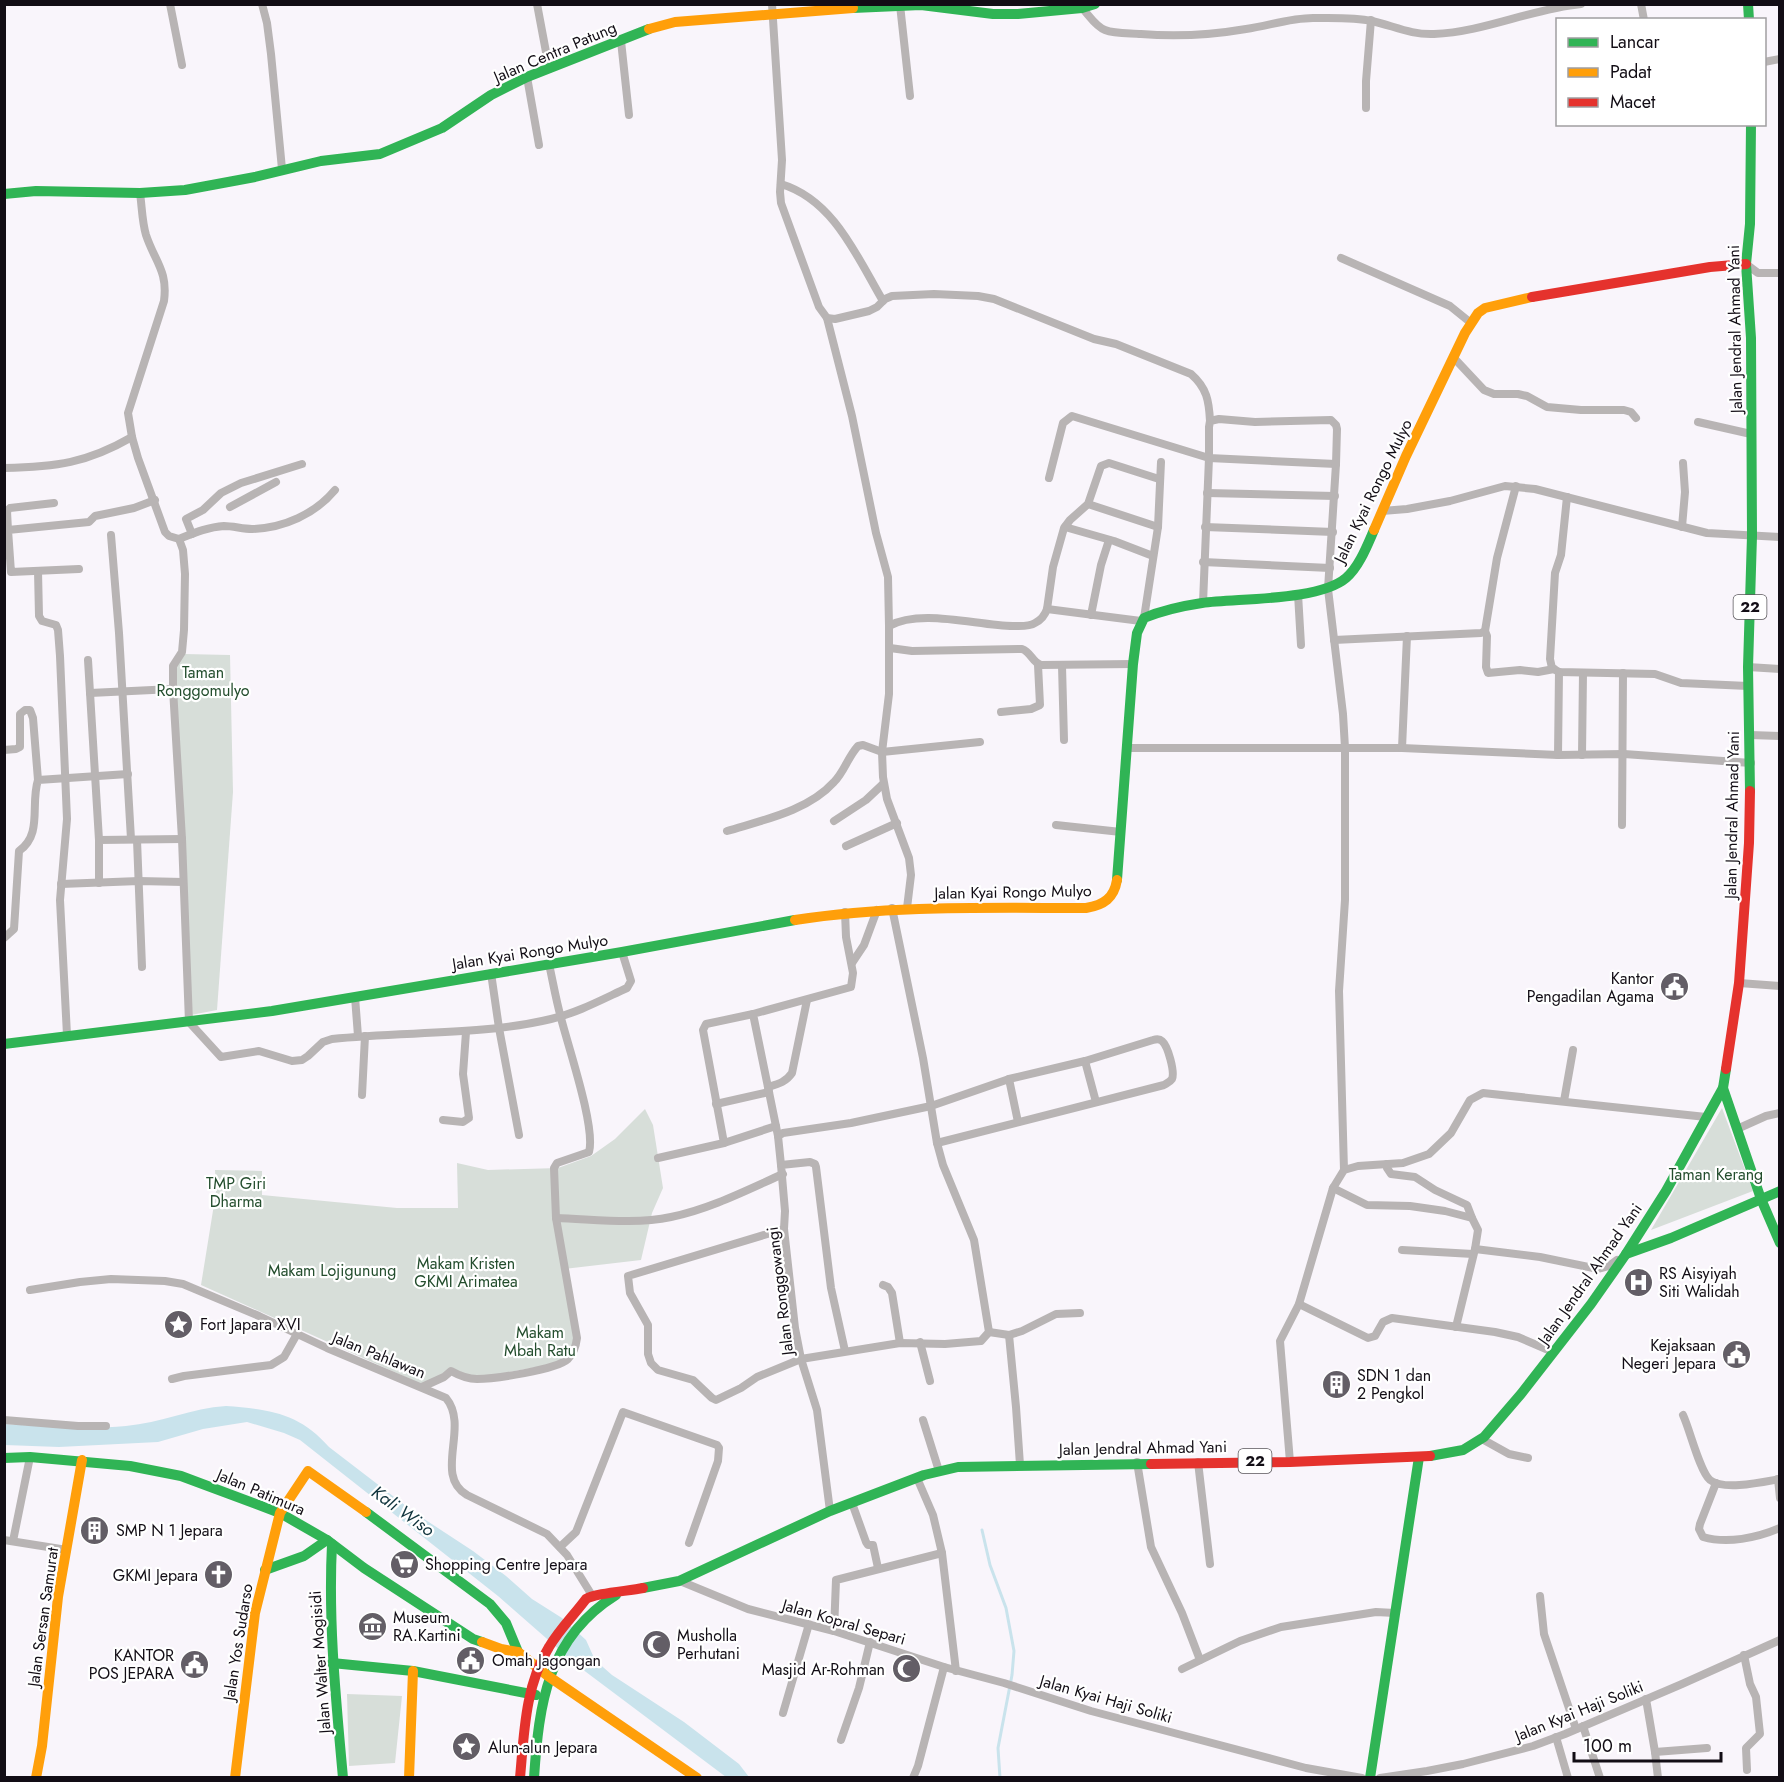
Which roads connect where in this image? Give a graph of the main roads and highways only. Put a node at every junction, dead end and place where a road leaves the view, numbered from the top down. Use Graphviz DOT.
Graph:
graph roads {
  1 [pos="1095,4"];
  2 [pos="881,5"];
  3 [pos="900,5"];
  4 [pos="993,9"];
  5 [pos="773,10"];
  6 [pos="1751,126"];
  7 [pos="4,194"];
  8 [pos="1746,264"];
  9 [pos="4,1044"];
  10 [pos="1723,1088"];
  11 [pos="1779,1191"];
  12 [pos="1761,1199"];
  13 [pos="1779,1243"];
  14 [pos="1626,1254"];
  15 [pos="1419,1457"];
  16 [pos="4,1458"];
  17 [pos="82,1460"];
  18 [pos="280,1513"];
  19 [pos="330,1542"];
  20 [pos="266,1570"];
  21 [pos="621,1593"];
  22 [pos="580,1615"];
  23 [pos="518,1652"];
  24 [pos="332,1663"];
  25 [pos="539,1668"];
  26 [pos="413,1671"];
  27 [pos="548,1676"];
  28 [pos="530,1693"];
  29 [pos="542,1697"];
  30 [pos="36,1778"];
  31 [pos="235,1778"];
  32 [pos="343,1778"];
  33 [pos="409,1778"];
  34 [pos="520,1778"];
  35 [pos="534,1778"];
  36 [pos="697,1778"];
  37 [pos="1370,1778"];
  1 -- 4 [label="main road, Jalan Centra Patung"];
  2 -- 3 [label="main road, Jalan Centra Patung"];
  2 -- 5 [label="main road, Jalan Centra Patung"];
  3 -- 4 [label="main road, Jalan Centra Patung"];
  5 -- 7 [label="main road, Jalan Centra Patung"];
  6 -- 8 [label="main road, Jalan Jendral Ahmad Yani / 22"];
  8 -- 9 [label="main road, Jalan Kyai Rongo Mulyo"];
  8 -- 10 [label="main road, Jalan Jendral Ahmad Yani / 22"];
  10 -- 12 [label="main road"];
  10 -- 14 [label="main road, Jalan Jendral Ahmad Yani / 22"];
  11 -- 12 [label="main road"];
  12 -- 13 [label="main road"];
  12 -- 14 [label="main road"];
  14 -- 15 [label="main road, Jalan Jendral Ahmad Yani / 22"];
  15 -- 21 [label="main road, Jalan Jendral Ahmad Yani / 22"];
  15 -- 37 [label="main road"];
  16 -- 17 [label="main road, Jalan Patimura"];
  17 -- 18 [label="main road, Jalan Patimura"];
  17 -- 30 [label="main road, Jalan Sersan Samurat"];
  18 -- 19 [label="main road, Jalan Patimura"];
  18 -- 20 [label="main road, Jalan Yos Sudarso"];
  18 -- 23 [label="main road"];
  19 -- 20 [label="main road"];
  19 -- 23 [label="main road, Jalan Patimura"];
  19 -- 24 [label="main road, Jalan Walter Mogisidi"];
  20 -- 31 [label="main road, Jalan Yos Sudarso"];
  21 -- 22 [label="main road, Jalan Jendral Ahmad Yani / 22"];
  21 -- 22 [label="main road, Jalan Jendral Ahmad Yani / 22"];
  22 -- 25 [label="main road, Jalan Jendral Ahmad Yani / 22"];
  22 -- 27 [label="main road, Jalan Jendral Ahmad Yani / 22"];
  23 -- 25 [label="main road, Jalan Patimura"];
  24 -- 26 [label="main road"];
  24 -- 32 [label="main road, Jalan Walter Mogisidi"];
  25 -- 27 [label="main road, Jalan Patimura"];
  25 -- 28 [label="main road, 22"];
  26 -- 28 [label="main road"];
  26 -- 33 [label="main road"];
  27 -- 29 [label="main road, 22"];
  27 -- 36 [label="main road, Jalan Patimura"];
  28 -- 29 [label="main road"];
  28 -- 34 [label="main road, 22"];
  29 -- 35 [label="main road, 22"];
}
